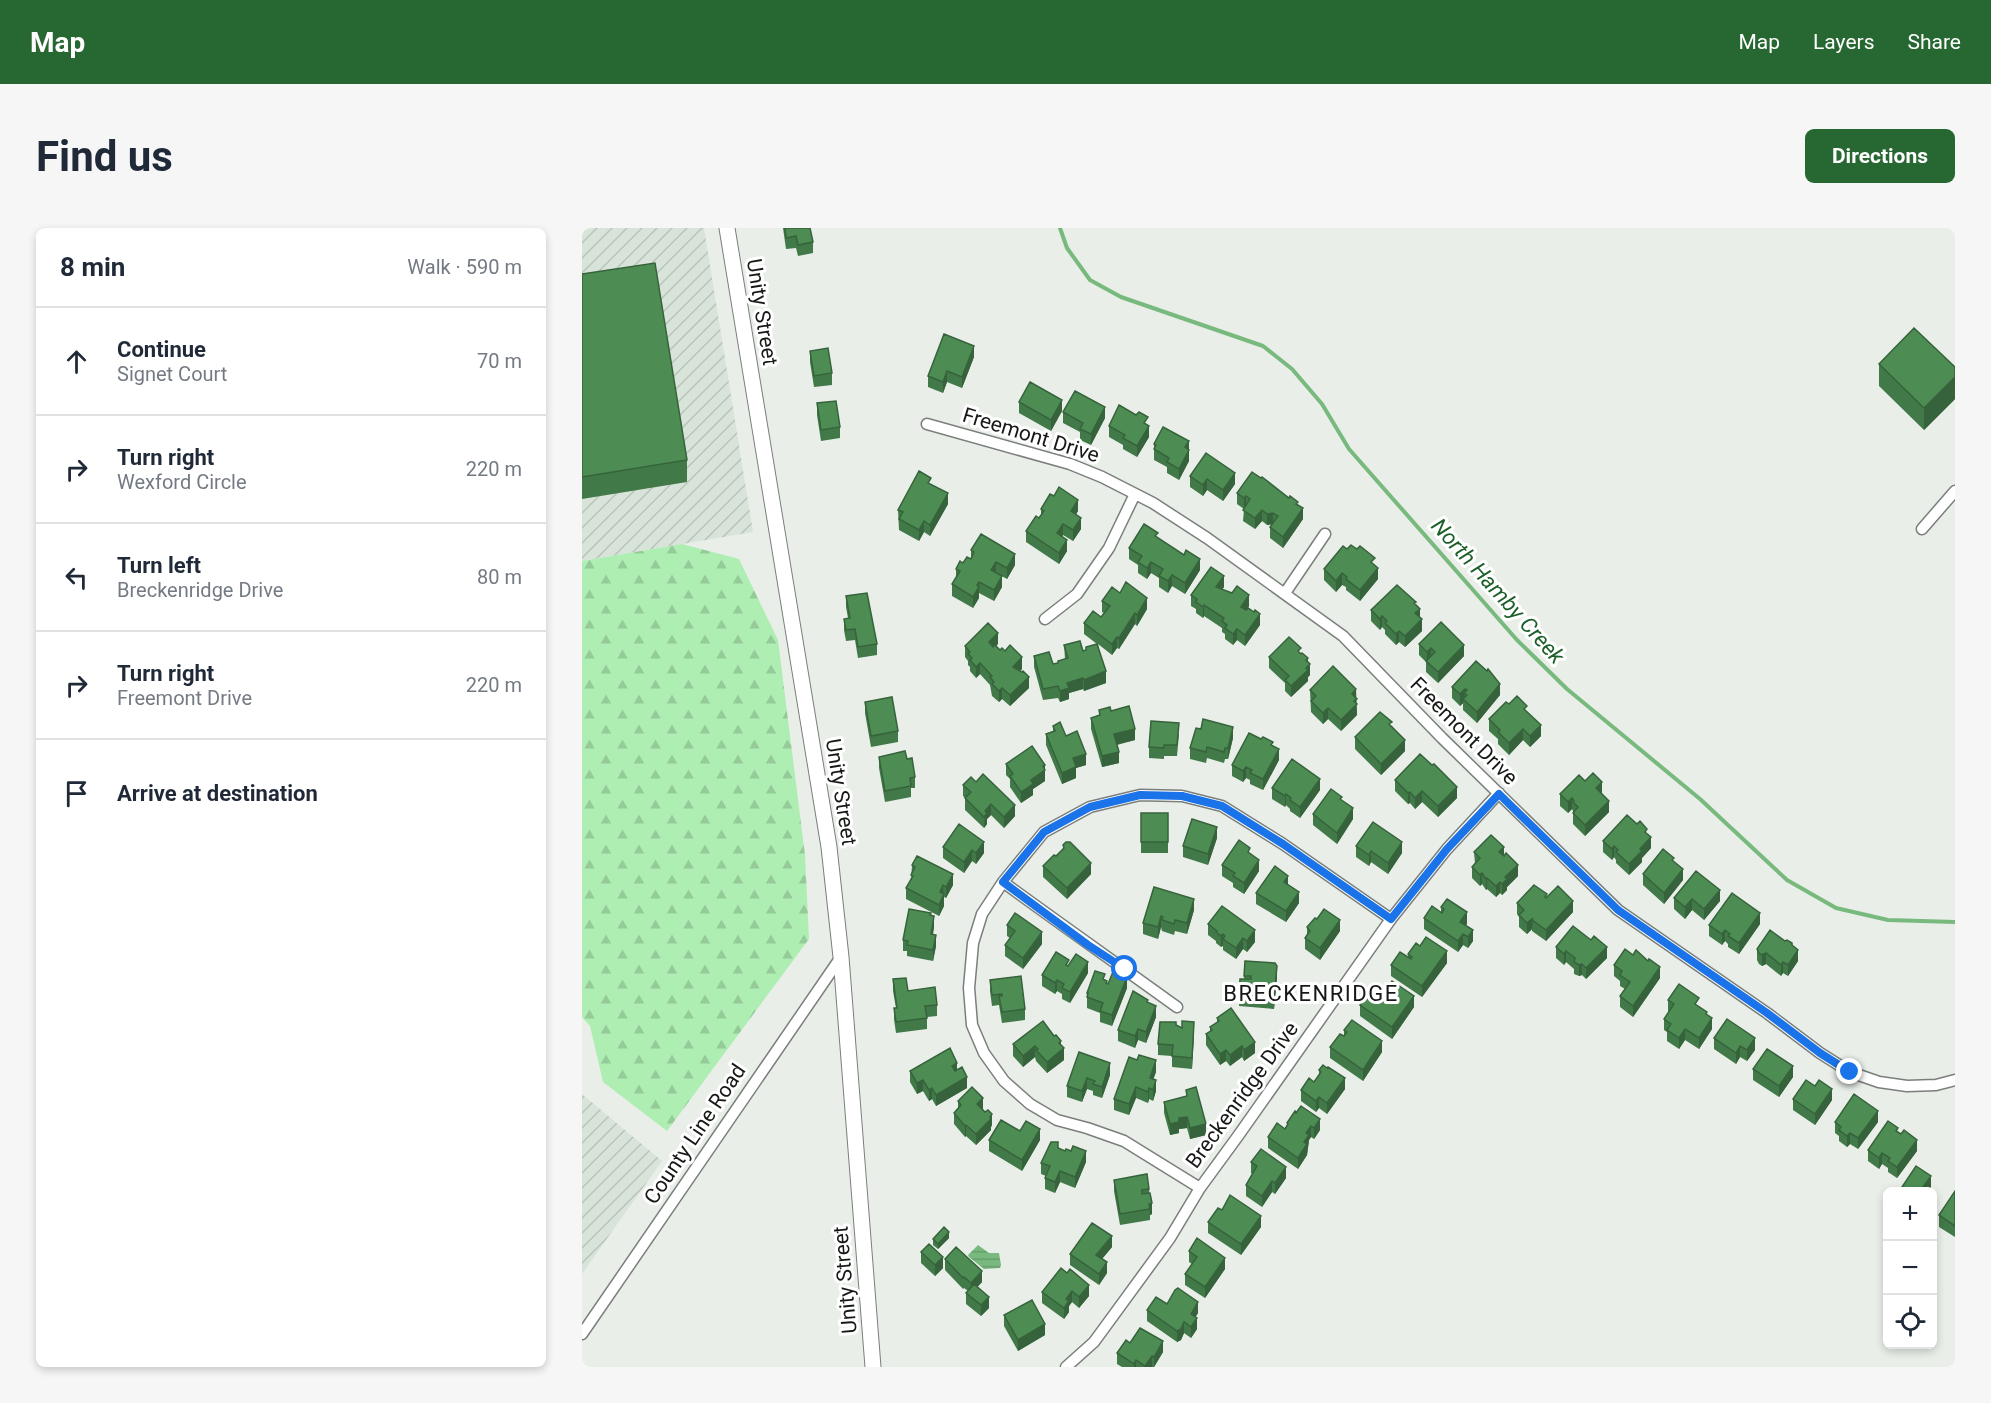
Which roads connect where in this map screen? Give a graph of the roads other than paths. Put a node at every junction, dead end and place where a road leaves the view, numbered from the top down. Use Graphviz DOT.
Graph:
graph roads {
  1 [pos="727,228"];
  2 [pos="927,424"];
  3 [pos="1955,491"];
  4 [pos="1135,494"];
  5 [pos="1922,529"];
  6 [pos="1325,534"];
  7 [pos="1285,593"];
  8 [pos="1045,619"];
  9 [pos="1499,794"];
  10 [pos="1003,882"];
  11 [pos="1391,919"];
  12 [pos="841,957"];
  13 [pos="1177,1006"];
  14 [pos="1955,1080"];
  15 [pos="1200,1188"];
  16 [pos="582,1334"];
  17 [pos="873,1367"];
  18 [pos="1066,1367"];
  1 -- 12 [label="street, Unity Street"];
  2 -- 4 [label="street, Freemont Drive"];
  3 -- 5 [label="street"];
  4 -- 7 [label="street, Freemont Drive"];
  4 -- 8 [label="street"];
  6 -- 7 [label="street"];
  7 -- 9 [label="street, Freemont Drive"];
  9 -- 11 [label="street, Breckenridge Drive"];
  9 -- 14 [label="street, Freemont Drive"];
  10 -- 11 [label="street"];
  10 -- 13 [label="street"];
  10 -- 15 [label="street"];
  11 -- 15 [label="street, Breckenridge Drive"];
  12 -- 16 [label="street, County Line Road"];
  12 -- 17 [label="street, Unity Street"];
  15 -- 18 [label="street, Breckenridge Drive"];
}
